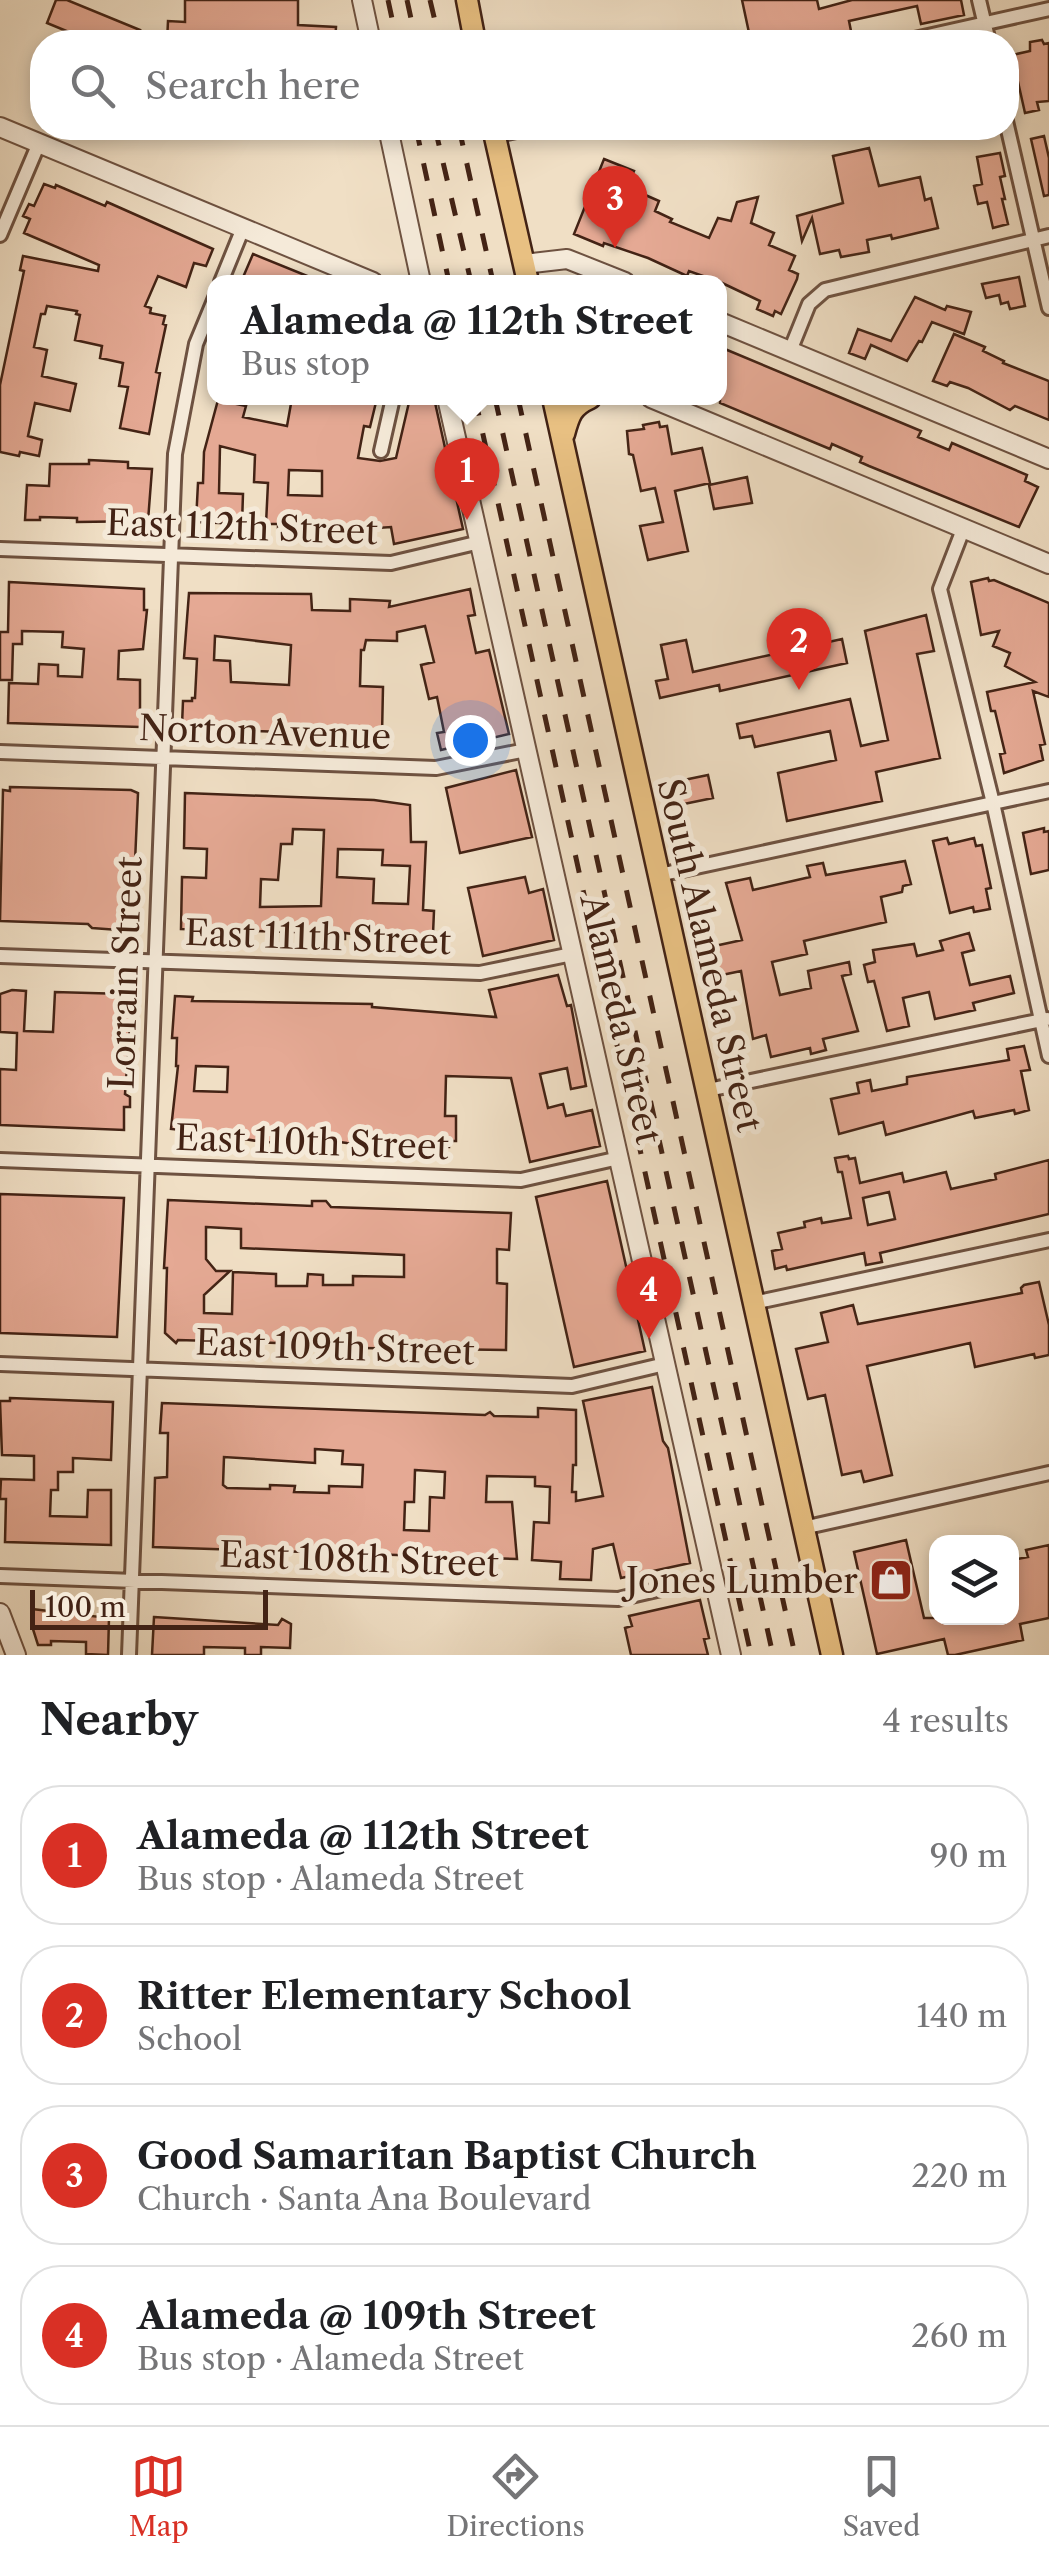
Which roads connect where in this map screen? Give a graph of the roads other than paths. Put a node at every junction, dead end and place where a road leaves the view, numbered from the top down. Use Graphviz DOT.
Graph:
graph roads {
  1 [pos="362,0"];
  2 [pos="467,0"];
  3 [pos="980,0"];
  4 [pos="1049,10"];
  5 [pos="984,24"];
  6 [pos="368,30"];
  7 [pos="473,30"];
  8 [pos="956,30"];
  9 [pos="986,30"];
  10 [pos="0,127"];
  11 [pos="30,139"];
  12 [pos="32,140"];
  13 [pos="391,140"];
  14 [pos="495,140"];
  15 [pos="1010,140"];
  16 [pos="39,143"];
  17 [pos="243,228"];
  18 [pos="0,235"];
  19 [pos="1049,236"];
  20 [pos="1034,240"];
  21 [pos="224,275"];
  22 [pos="356,275"];
  23 [pos="420,275"];
  24 [pos="523,275"];
  25 [pos="525,275"];
  26 [pos="608,275"];
  27 [pos="1049,308"];
  28 [pos="207,316"];
  29 [pos="727,325"];
  30 [pos="790,350"];
  31 [pos="391,405"];
  32 [pos="449,405"];
  33 [pos="554,405"];
  34 [pos="576,405"];
  35 [pos="668,405"];
  36 [pos="562,441"];
  37 [pos="381,452"];
  38 [pos="1049,459"];
  39 [pos="964,527"];
  40 [pos="480,542"];
  41 [pos="0,550"];
  42 [pos="171,556"];
  43 [pos="1049,564"];
  44 [pos="526,750"];
  45 [pos="0,752"];
  46 [pos="162,758"];
  47 [pos="1049,790"];
  48 [pos="993,804"];
  49 [pos="659,875"];
  50 [pos="572,954"];
  51 [pos="0,956"];
  52 [pos="155,961"];
  53 [pos="1045,1019"];
  54 [pos="1049,1056"];
  55 [pos="708,1090"];
  56 [pos="619,1158"];
  57 [pos="0,1160"];
  58 [pos="148,1166"];
  59 [pos="1049,1240"];
  60 [pos="753,1303"];
  61 [pos="0,1364"];
  62 [pos="665,1364"];
  63 [pos="141,1369"];
  64 [pos="1049,1473"];
  65 [pos="803,1528"];
  66 [pos="0,1576"];
  67 [pos="713,1577"];
  68 [pos="133,1580"];
  69 [pos="0,1614"];
  70 [pos="16,1655"];
  71 [pos="129,1655"];
  72 [pos="731,1655"];
  73 [pos="832,1655"];
  1 -- 6 [label="street"];
  2 -- 7 [label="main road"];
  3 -- 5 [label="street"];
  4 -- 5 [label="street"];
  5 -- 8 [label="street"];
  5 -- 9 [label="street"];
  10 -- 11 [label="street"];
  12 -- 16 [label="street"];
  13 -- 23 [label="street"];
  14 -- 24 [label="main road"];
  15 -- 20 [label="street"];
  16 -- 17 [label="street"];
  16 -- 18 [label="street"];
  17 -- 21 [label="street"];
  17 -- 22 [label="street"];
  19 -- 20 [label="street"];
  20 -- 27 [label="street"];
  20 -- 30 [label="street"];
  25 -- 26 [label="street"];
  28 -- 42 [label="street, Lorrain Street"];
  29 -- 30 [label="street"];
  30 -- 38 [label="street"];
  31 -- 37 [label="street"];
  32 -- 40 [label="street, Alameda Street"];
  33 -- 36 [label="main road, South Alameda Street"];
  34 -- 36 [label="main road"];
  35 -- 39 [label="street"];
  36 -- 49 [label="main road, South Alameda Street"];
  39 -- 43 [label="street"];
  39 -- 48 [label="street"];
  40 -- 42 [label="street, East 112th Street"];
  40 -- 44 [label="street, Alameda Street"];
  41 -- 42 [label="street, East 112th Street"];
  42 -- 46 [label="street, Lorrain Street"];
  44 -- 46 [label="street, Norton Avenue"];
  44 -- 50 [label="street, Alameda Street"];
  45 -- 46 [label="street, Norton Avenue"];
  46 -- 52 [label="street, Lorrain Street"];
  47 -- 48 [label="street"];
  48 -- 49 [label="street"];
  48 -- 53 [label="street"];
  49 -- 55 [label="main road, South Alameda Street"];
  50 -- 52 [label="street, East 111th Street"];
  50 -- 56 [label="street, Alameda Street"];
  51 -- 52 [label="street, East 111th Street"];
  52 -- 58 [label="street, Lorrain Street"];
  53 -- 54 [label="street"];
  53 -- 55 [label="street"];
  55 -- 60 [label="main road, South Alameda Street"];
  56 -- 58 [label="street, East 110th Street"];
  56 -- 62 [label="street, Alameda Street"];
  57 -- 58 [label="street, East 110th Street"];
  58 -- 63 [label="street, Lorrain Street"];
  59 -- 60 [label="street"];
  60 -- 65 [label="main road, South Alameda Street"];
  61 -- 63 [label="street, East 109th Street"];
  62 -- 63 [label="street, East 109th Street"];
  62 -- 67 [label="street, Alameda Street"];
  63 -- 68 [label="street, Lorrain Street"];
  64 -- 65 [label="street"];
  65 -- 73 [label="main road"];
  66 -- 68 [label="street, East 108th Street"];
  67 -- 68 [label="street, East 108th Street"];
  67 -- 72 [label="street, Alameda Street"];
  68 -- 71 [label="street, Lorrain Street"];
  69 -- 70 [label="street"];
}
